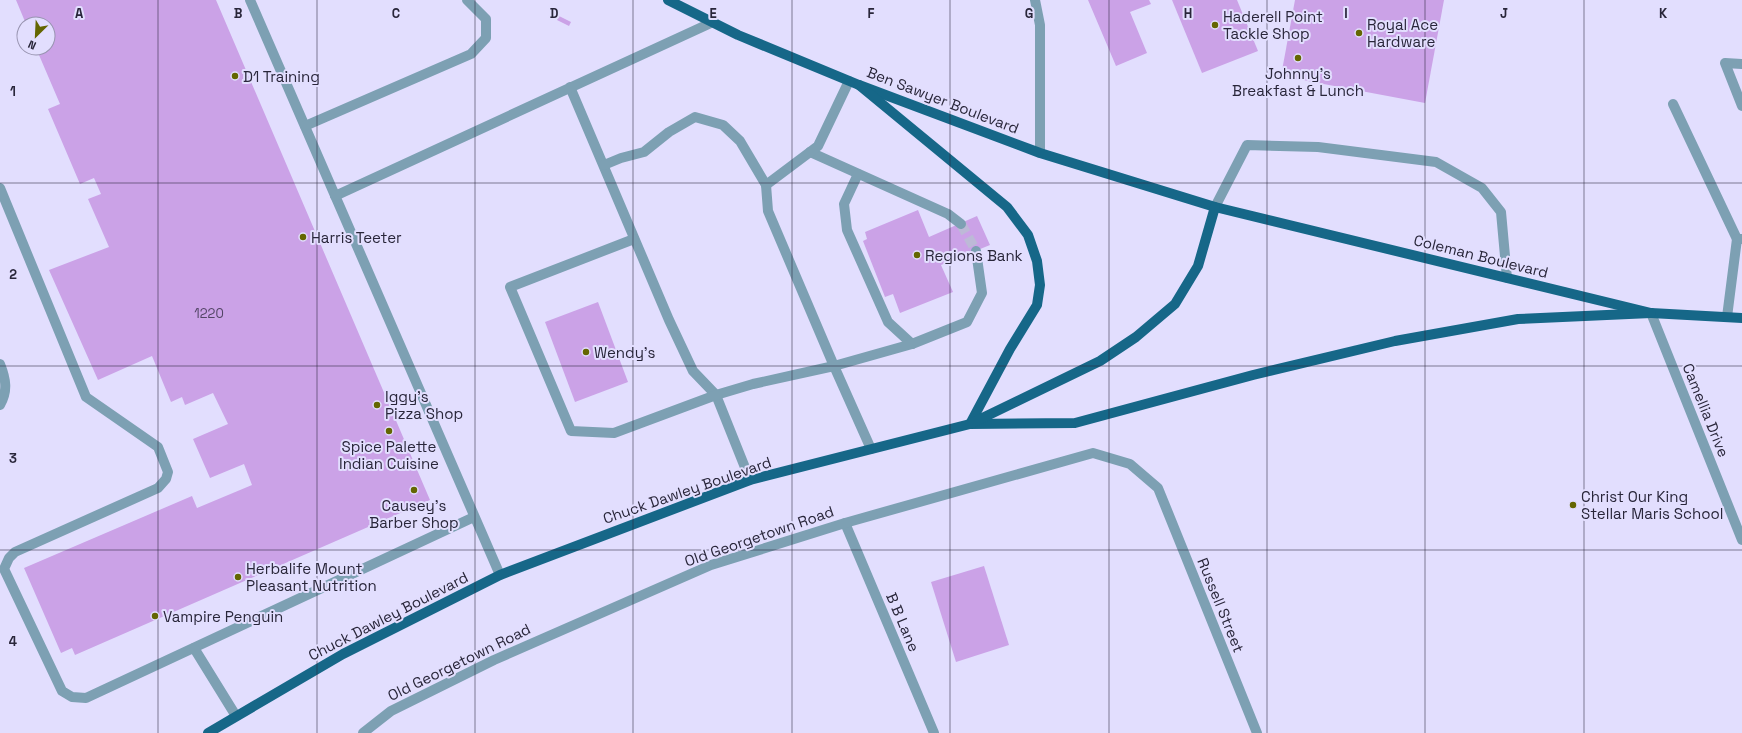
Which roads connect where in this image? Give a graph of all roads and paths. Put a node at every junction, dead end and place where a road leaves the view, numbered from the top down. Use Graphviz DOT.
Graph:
graph roads {
  1 [pos="250,0"];
  2 [pos="467,0"];
  3 [pos="668,0"];
  4 [pos="1035,0"];
  5 [pos="713,22"];
  6 [pos="1742,64"];
  7 [pos="849,81"];
  8 [pos="859,85"];
  9 [pos="570,87"];
  10 [pos="1673,104"];
  11 [pos="1742,106"];
  12 [pos="305,126"];
  13 [pos="810,152"];
  14 [pos="1040,152"];
  15 [pos="604,165"];
  16 [pos="858,174"];
  17 [pos="766,186"];
  18 [pos="0,188"];
  19 [pos="335,196"];
  20 [pos="1215,207"];
  21 [pos="961,224"];
  22 [pos="634,239"];
  23 [pos="1740,239"];
  24 [pos="976,251"];
  25 [pos="1507,278"];
  26 [pos="1651,313"];
  27 [pos="1727,317"];
  28 [pos="1742,318"];
  29 [pos="912,344"];
  30 [pos="0,364"];
  31 [pos="834,366"];
  32 [pos="716,395"];
  33 [pos="0,405"];
  34 [pos="970,424"];
  35 [pos="871,449"];
  36 [pos="750,480"];
  37 [pos="1158,488"];
  38 [pos="474,517"];
  39 [pos="845,523"];
  40 [pos="1742,540"];
  41 [pos="500,575"];
  42 [pos="194,648"];
  43 [pos="236,716"];
  44 [pos="208,733"];
  45 [pos="363,733"];
  46 [pos="934,733"];
  47 [pos="1257,733"];
  1 -- 12 [label="street"];
  2 -- 12 [label="street"];
  3 -- 5 [label="main road, Ben Sawyer Boulevard"];
  4 -- 14 [label="street"];
  5 -- 7 [label="main road, Ben Sawyer Boulevard"];
  5 -- 9 [label="street"];
  6 -- 11 [label="street"];
  7 -- 8 [label="main road, Ben Sawyer Boulevard"];
  7 -- 13 [label="street"];
  8 -- 14 [label="main road, Ben Sawyer Boulevard"];
  8 -- 34 [label="main road"];
  9 -- 15 [label="street"];
  9 -- 19 [label="street"];
  10 -- 23 [label="street"];
  12 -- 19 [label="street"];
  13 -- 16 [label="street"];
  13 -- 17 [label="street"];
  14 -- 20 [label="main road, Ben Sawyer Boulevard"];
  15 -- 17 [label="street"];
  15 -- 22 [label="street"];
  16 -- 21 [label="street"];
  16 -- 29 [label="street"];
  17 -- 31 [label="street"];
  18 -- 42 [label="street"];
  19 -- 38 [label="street"];
  20 -- 25 [label="main road, Coleman Boulevard"];
  20 -- 25 [label="street"];
  20 -- 34 [label="main road, Chuck Dawley Boulevard"];
  22 -- 32 [label="street"];
  22 -- 32 [label="street"];
  23 -- 27 [label="street"];
  24 -- 29 [label="street"];
  25 -- 26 [label="main road, Coleman Boulevard"];
  26 -- 27 [label="main road, Coleman Boulevard"];
  26 -- 34 [label="main road"];
  26 -- 40 [label="street, Camellia Drive"];
  27 -- 28 [label="main road, Coleman Boulevard"];
  29 -- 31 [label="street"];
  30 -- 33 [label="street"];
  31 -- 32 [label="street"];
  31 -- 35 [label="street"];
  32 -- 36 [label="street"];
  34 -- 35 [label="main road, Chuck Dawley Boulevard"];
  35 -- 36 [label="main road, Chuck Dawley Boulevard"];
  36 -- 41 [label="main road, Chuck Dawley Boulevard"];
  37 -- 39 [label="street, Old Georgetown Road"];
  37 -- 47 [label="street, Russell Street"];
  38 -- 41 [label="street"];
  38 -- 42 [label="street"];
  39 -- 45 [label="street, Old Georgetown Road"];
  39 -- 46 [label="street, B B Lane"];
  41 -- 43 [label="main road, Chuck Dawley Boulevard"];
  42 -- 43 [label="street"];
  43 -- 44 [label="main road, Chuck Dawley Boulevard"];
}
